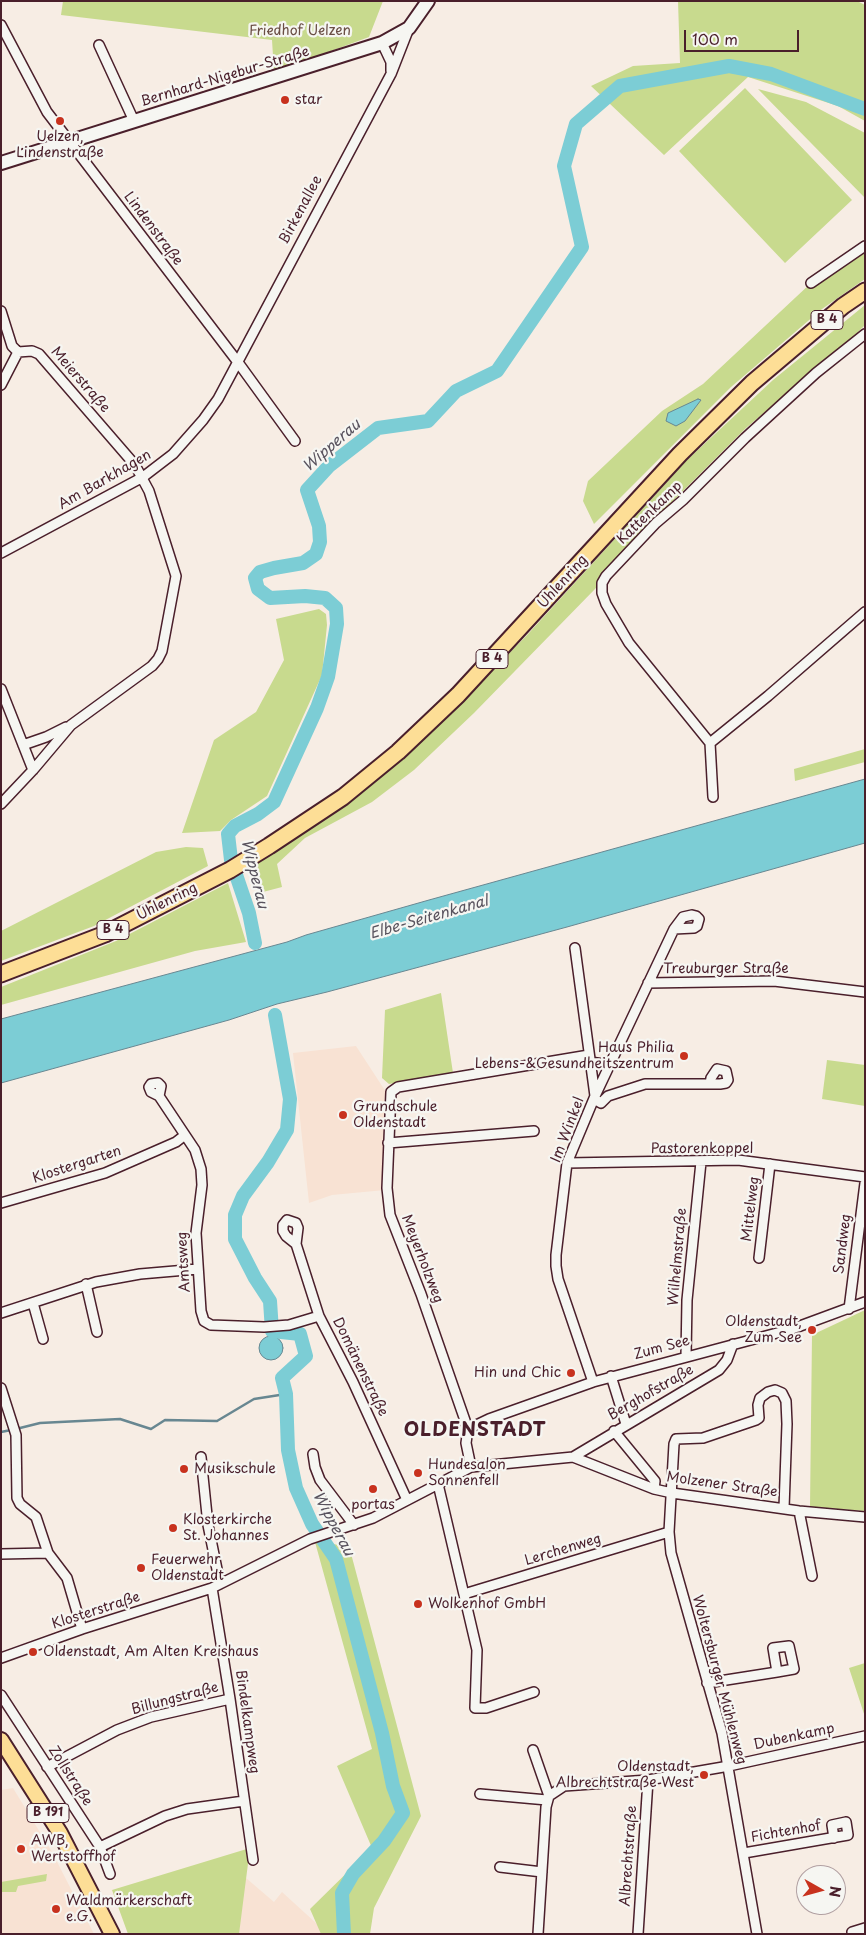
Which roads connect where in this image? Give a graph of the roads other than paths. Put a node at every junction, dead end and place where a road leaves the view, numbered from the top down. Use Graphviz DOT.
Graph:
graph roads {
  1 [pos="428,1"];
  2 [pos="1,25"];
  3 [pos="409,28"];
  4 [pos="382,43"];
  5 [pos="99,46"];
  6 [pos="391,74"];
  7 [pos="134,121"];
  8 [pos="69,142"];
  9 [pos="1,163"];
  10 [pos="865,246"];
  11 [pos="811,283"];
  12 [pos="865,291"];
  13 [pos="1,311"];
  14 [pos="865,334"];
  15 [pos="18,352"];
  16 [pos="237,361"];
  17 [pos="1,385"];
  18 [pos="295,441"];
  19 [pos="143,477"];
  20 [pos="1,553"];
  21 [pos="865,612"];
  22 [pos="1,689"];
  23 [pos="70,725"];
  24 [pos="710,743"];
  25 [pos="23,744"];
  26 [pos="33,770"];
  27 [pos="713,797"];
  28 [pos="1,804"];
  29 [pos="674,930"];
  30 [pos="575,948"];
  31 [pos="1,974"];
  32 [pos="648,983"];
  33 [pos="865,992"];
  34 [pos="590,1059"];
  35 [pos="610,1065"];
  36 [pos="710,1084"];
  37 [pos="159,1096"];
  38 [pos="595,1098"];
  39 [pos="534,1132"];
  40 [pos="185,1135"];
  41 [pos="388,1143"];
  42 [pos="701,1162"];
  43 [pos="568,1163"];
  44 [pos="770,1164"];
  45 [pos="865,1177"];
  46 [pos="865,1183"];
  47 [pos="1,1202"];
  48 [pos="296,1244"];
  49 [pos="759,1258"];
  50 [pos="198,1269"];
  51 [pos="86,1284"];
  52 [pos="865,1302"];
  53 [pos="33,1303"];
  54 [pos="850,1309"];
  55 [pos="1,1313"];
  56 [pos="319,1316"];
  57 [pos="97,1332"];
  58 [pos="43,1339"];
  59 [pos="733,1344"];
  60 [pos="686,1356"];
  61 [pos="611,1376"];
  62 [pos="593,1382"];
  63 [pos="1,1388"];
  64 [pos="626,1424"];
  65 [pos="468,1429"];
  66 [pos="614,1431"];
  67 [pos="313,1454"];
  68 [pos="201,1457"];
  69 [pos="573,1457"];
  70 [pos="471,1467"];
  71 [pos="438,1484"];
  72 [pos="654,1489"];
  73 [pos="672,1494"];
  74 [pos="407,1500"];
  75 [pos="784,1508"];
  76 [pos="799,1511"];
  77 [pos="865,1518"];
  78 [pos="354,1525"];
  79 [pos="669,1532"];
  80 [pos="48,1553"];
  81 [pos="1,1554"];
  82 [pos="812,1576"];
  83 [pos="216,1586"];
  84 [pos="464,1594"];
  85 [pos="82,1629"];
  86 [pos="1,1658"];
  87 [pos="777,1672"];
  88 [pos="707,1683"];
  89 [pos="534,1692"];
  90 [pos="1,1695"];
  91 [pos="230,1699"];
  92 [pos="865,1736"];
  93 [pos="1,1740"];
  94 [pos="533,1750"];
  95 [pos="729,1766"];
  96 [pos="47,1767"];
  97 [pos="648,1780"];
  98 [pos="480,1794"];
  99 [pos="548,1798"];
  100 [pos="244,1801"];
  101 [pos="834,1838"];
  102 [pos="100,1847"];
  103 [pos="744,1854"];
  104 [pos="253,1860"];
  105 [pos="500,1868"];
  106 [pos="542,1872"];
  107 [pos="110,1874"];
  108 [pos="865,1928"];
  109 [pos="112,1934"];
  110 [pos="538,1934"];
  111 [pos="638,1934"];
  112 [pos="757,1934"];
  113 [pos="853,1934"];
  1 -- 3 [label="main road, Birkenallee"];
  2 -- 8 [label="street, Lindenstraße"];
  3 -- 4 [label="main road, Bernhard-Nigebur-Straße"];
  3 -- 6 [label="street, Birkenallee"];
  4 -- 6 [label="street"];
  4 -- 7 [label="main road, Bernhard-Nigebur-Straße"];
  5 -- 7 [label="street, Bernhard-Nigebur-Straße"];
  6 -- 16 [label="street, Birkenallee"];
  7 -- 8 [label="main road, Bernhard-Nigebur-Straße"];
  8 -- 9 [label="main road, Bernhard-Nigebur-Straße"];
  8 -- 16 [label="street, Lindenstraße"];
  10 -- 11 [label="street"];
  12 -- 31 [label="highway, Uhlenring / B 4"];
  13 -- 15 [label="street"];
  14 -- 24 [label="street, Kattenkamp"];
  15 -- 17 [label="street"];
  15 -- 19 [label="street, Meierstraße"];
  16 -- 18 [label="street, Lindenstraße"];
  16 -- 19 [label="street, Am Barkhagen"];
  19 -- 20 [label="street, Am Barkhagen"];
  19 -- 23 [label="street, Meierstraße"];
  21 -- 24 [label="street"];
  22 -- 25 [label="street"];
  23 -- 25 [label="street"];
  23 -- 26 [label="street"];
  24 -- 27 [label="street"];
  25 -- 26 [label="street"];
  26 -- 28 [label="street"];
  29 -- 32 [label="street, Im Winkel"];
  30 -- 34 [label="street"];
  32 -- 33 [label="street, Treuburger Straße"];
  32 -- 35 [label="street, Im Winkel"];
  34 -- 35 [label="street"];
  34 -- 38 [label="street"];
  34 -- 41 [label="street, Meyerholzweg"];
  35 -- 38 [label="street, Im Winkel"];
  36 -- 38 [label="street"];
  37 -- 40 [label="street, Amtsweg"];
  38 -- 43 [label="street, Im Winkel"];
  39 -- 41 [label="street"];
  40 -- 47 [label="street, Klostergarten"];
  40 -- 50 [label="street, Amtsweg"];
  41 -- 65 [label="street, Meyerholzweg"];
  42 -- 43 [label="street, Pastorenkoppel"];
  42 -- 44 [label="street, Pastorenkoppel"];
  42 -- 60 [label="street, Wilhelmstraße"];
  43 -- 62 [label="street, Im Winkel"];
  44 -- 45 [label="street, Pastorenkoppel"];
  44 -- 49 [label="street, Mittelweg"];
  46 -- 54 [label="street, Sandweg"];
  48 -- 56 [label="street, Domänenstraße"];
  50 -- 51 [label="street"];
  50 -- 56 [label="street, Amtsweg"];
  51 -- 53 [label="street"];
  51 -- 57 [label="street"];
  52 -- 54 [label="street, Zum See"];
  53 -- 55 [label="street"];
  53 -- 58 [label="street"];
  54 -- 59 [label="street, Zum See"];
  56 -- 74 [label="street, Domänenstraße"];
  59 -- 60 [label="street, Zum See"];
  59 -- 64 [label="street, Berghofstraße"];
  60 -- 61 [label="street, Zum See"];
  61 -- 62 [label="street, Zum See"];
  61 -- 64 [label="street"];
  62 -- 65 [label="street, Zum See"];
  63 -- 80 [label="street"];
  64 -- 66 [label="street, Berghofstraße"];
  65 -- 70 [label="street, Meyerholzweg"];
  66 -- 69 [label="street, Berghofstraße"];
  66 -- 72 [label="street"];
  67 -- 78 [label="street"];
  68 -- 83 [label="street, Bindelkampweg"];
  69 -- 70 [label="street, Molzener Straße"];
  69 -- 72 [label="street, Molzener Straße"];
  70 -- 71 [label="street, Klosterstraße"];
  71 -- 74 [label="street, Klosterstraße"];
  71 -- 84 [label="street"];
  72 -- 73 [label="street, Molzener Straße"];
  73 -- 75 [label="street, Molzener Straße"];
  73 -- 75 [label="street, Woltersburger Mühlenweg"];
  73 -- 79 [label="street, Woltersburger Mühlenweg"];
  74 -- 78 [label="street, Klosterstraße"];
  75 -- 76 [label="street, Molzener Straße"];
  76 -- 77 [label="street, Molzener Straße"];
  76 -- 82 [label="street"];
  78 -- 83 [label="street, Klosterstraße"];
  79 -- 84 [label="street, Lerchenweg"];
  79 -- 88 [label="street, Woltersburger Mühlenweg"];
  80 -- 81 [label="street"];
  80 -- 85 [label="street"];
  83 -- 85 [label="street, Klosterstraße"];
  83 -- 91 [label="street, Bindelkampweg"];
  84 -- 89 [label="street"];
  85 -- 86 [label="street, Klosterstraße"];
  87 -- 88 [label="street"];
  88 -- 95 [label="street, Woltersburger Mühlenweg"];
  90 -- 96 [label="street, Zollstraße"];
  91 -- 96 [label="street, Billungstraße"];
  91 -- 100 [label="street, Bindelkampweg"];
  92 -- 95 [label="street, Dubenkamp"];
  93 -- 109 [label="main road, B 191"];
  94 -- 99 [label="street"];
  95 -- 97 [label="street, Dubenkamp"];
  95 -- 103 [label="street, Woltersburger Mühlenweg"];
  96 -- 102 [label="street, Zollstraße"];
  97 -- 99 [label="street, Dubenkamp"];
  97 -- 111 [label="street, Albrechtstraße"];
  98 -- 99 [label="street"];
  99 -- 106 [label="street"];
  100 -- 102 [label="street"];
  100 -- 104 [label="street, Bindelkampweg"];
  101 -- 103 [label="street, Fichtenhof"];
  102 -- 107 [label="street, Zollstraße"];
  103 -- 112 [label="street, Woltersburger Mühlenweg"];
  105 -- 106 [label="street"];
  106 -- 110 [label="street"];
  108 -- 113 [label="street"];
}
